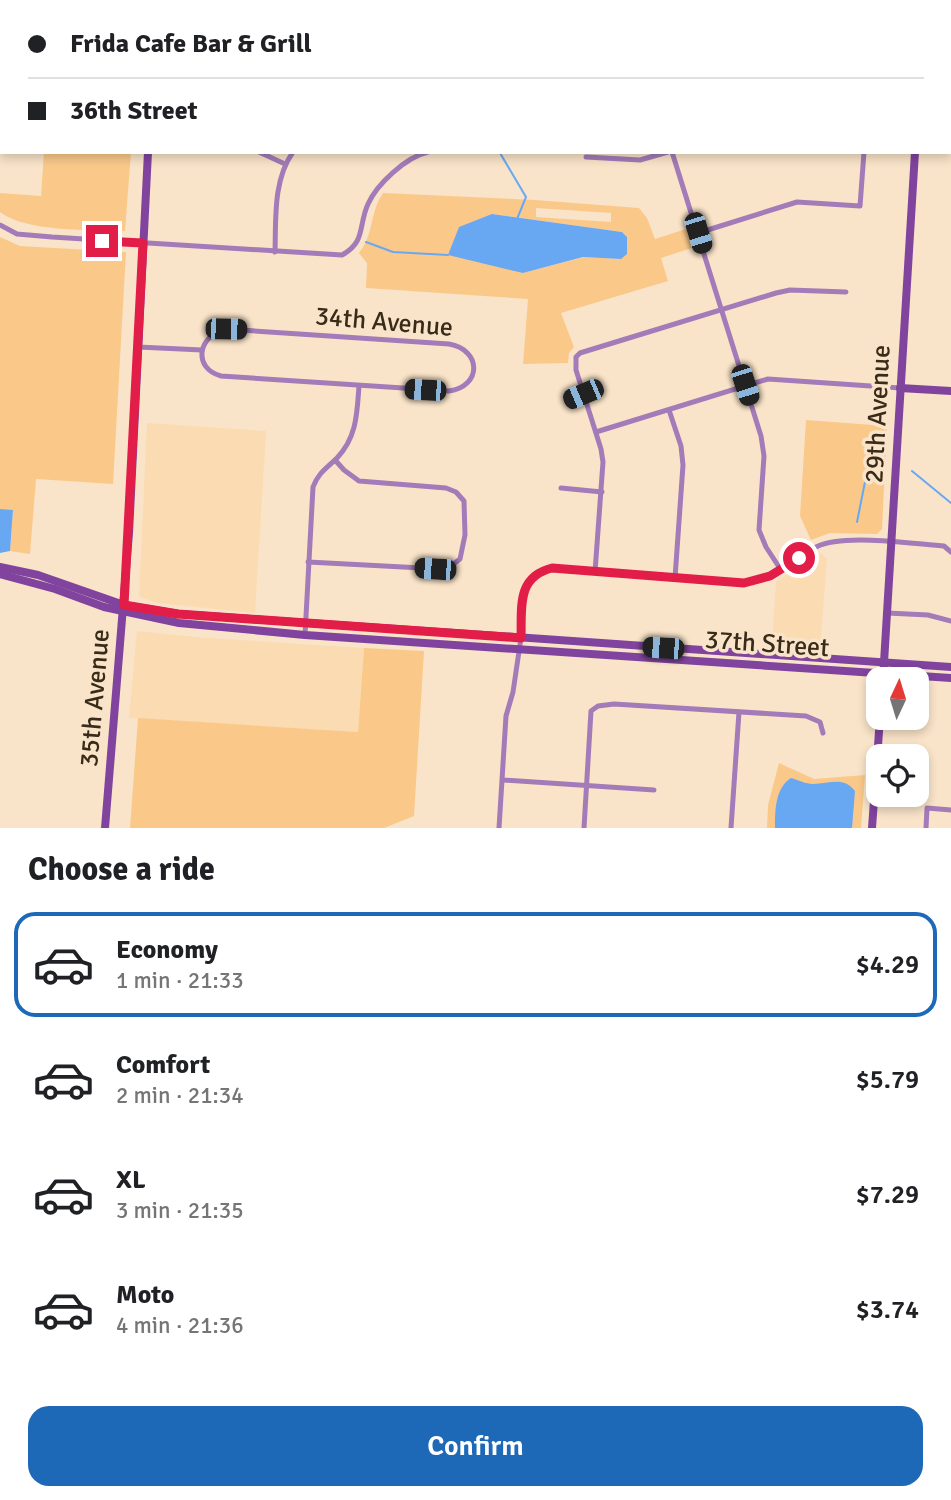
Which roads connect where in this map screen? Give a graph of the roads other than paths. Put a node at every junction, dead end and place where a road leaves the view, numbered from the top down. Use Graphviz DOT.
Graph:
graph roads {
  1 [pos="148,154"];
  2 [pos="263,154"];
  3 [pos="292,154"];
  4 [pos="422,154"];
  5 [pos="662,154"];
  6 [pos="671,154"];
  7 [pos="864,154"];
  8 [pos="915,154"];
  9 [pos="586,156"];
  10 [pos="285,164"];
  11 [pos="0,225"];
  12 [pos="698,233"];
  13 [pos="143,243"];
  14 [pos="275,251"];
  15 [pos="846,292"];
  16 [pos="721,308"];
  17 [pos="138,347"];
  18 [pos="202,350"];
  19 [pos="745,385"];
  20 [pos="359,386"];
  21 [pos="900,388"];
  22 [pos="951,391"];
  23 [pos="583,394"];
  24 [pos="568,401"];
  25 [pos="669,410"];
  26 [pos="596,432"];
  27 [pos="335,460"];
  28 [pos="561,488"];
  29 [pos="602,492"];
  30 [pos="891,543"];
  31 [pos="951,552"];
  32 [pos="308,562"];
  33 [pos="0,567"];
  34 [pos="781,570"];
  35 [pos="595,572"];
  36 [pos="0,574"];
  37 [pos="675,578"];
  38 [pos="124,608"];
  39 [pos="887,613"];
  40 [pos="951,621"];
  41 [pos="305,624"];
  42 [pos="304,635"];
  43 [pos="521,638"];
  44 [pos="519,649"];
  45 [pos="884,662"];
  46 [pos="884,667"];
  47 [pos="951,667"];
  48 [pos="866,675"];
  49 [pos="929,677"];
  50 [pos="951,678"];
  51 [pos="739,712"];
  52 [pos="879,730"];
  53 [pos="823,733"];
  54 [pos="503,779"];
  55 [pos="586,785"];
  56 [pos="654,790"];
  57 [pos="951,810"];
  58 [pos="105,828"];
  59 [pos="499,828"];
  60 [pos="584,828"];
  61 [pos="731,828"];
  62 [pos="872,828"];
  63 [pos="926,828"];
  1 -- 13 [label="main road, 35th Avenue"];
  2 -- 10 [label="street"];
  3 -- 10 [label="street"];
  4 -- 14 [label="street"];
  5 -- 9 [label="street"];
  6 -- 12 [label="street"];
  7 -- 12 [label="street"];
  8 -- 21 [label="main road, 29th Avenue"];
  10 -- 14 [label="street"];
  11 -- 13 [label="street"];
  12 -- 16 [label="street"];
  13 -- 14 [label="street"];
  13 -- 17 [label="main road, 35th Avenue"];
  15 -- 16 [label="street"];
  16 -- 19 [label="street"];
  16 -- 23 [label="street"];
  17 -- 18 [label="street"];
  17 -- 38 [label="main road, 35th Avenue"];
  18 -- 20 [label="street"];
  18 -- 20 [label="street, 34th Avenue"];
  19 -- 21 [label="street"];
  19 -- 25 [label="street"];
  19 -- 34 [label="street"];
  20 -- 27 [label="street"];
  21 -- 22 [label="main road"];
  21 -- 30 [label="main road, 29th Avenue"];
  23 -- 24 [label="street"];
  23 -- 26 [label="street"];
  25 -- 26 [label="street"];
  25 -- 37 [label="street"];
  26 -- 29 [label="street"];
  27 -- 32 [label="street"];
  27 -- 32 [label="street"];
  28 -- 29 [label="street"];
  29 -- 35 [label="street"];
  30 -- 31 [label="street"];
  30 -- 34 [label="street"];
  30 -- 39 [label="main road, 29th Avenue"];
  32 -- 41 [label="street"];
  33 -- 38 [label="main road, 37th Street"];
  34 -- 37 [label="street"];
  35 -- 37 [label="street"];
  35 -- 43 [label="street"];
  36 -- 38 [label="main road, 37th Street"];
  38 -- 41 [label="main road, 37th Street"];
  38 -- 42 [label="main road, 37th Street"];
  38 -- 58 [label="main road, 35th Avenue"];
  39 -- 40 [label="street"];
  39 -- 45 [label="main road, 29th Avenue"];
  41 -- 42 [label="street"];
  41 -- 43 [label="main road, 37th Street"];
  42 -- 44 [label="main road, 37th Street"];
  43 -- 44 [label="street"];
  43 -- 45 [label="main road, 37th Street"];
  44 -- 48 [label="main road, 37th Street"];
  44 -- 54 [label="street"];
  45 -- 46 [label="main road, 29th Avenue"];
  45 -- 47 [label="main road, 37th Street"];
  49 -- 50 [label="main road, 37th Street"];
  51 -- 53 [label="street"];
  51 -- 55 [label="street"];
  51 -- 61 [label="street"];
  52 -- 62 [label="main road"];
  54 -- 55 [label="street"];
  54 -- 59 [label="street"];
  55 -- 56 [label="street"];
  55 -- 60 [label="street"];
  57 -- 63 [label="street"];
}
